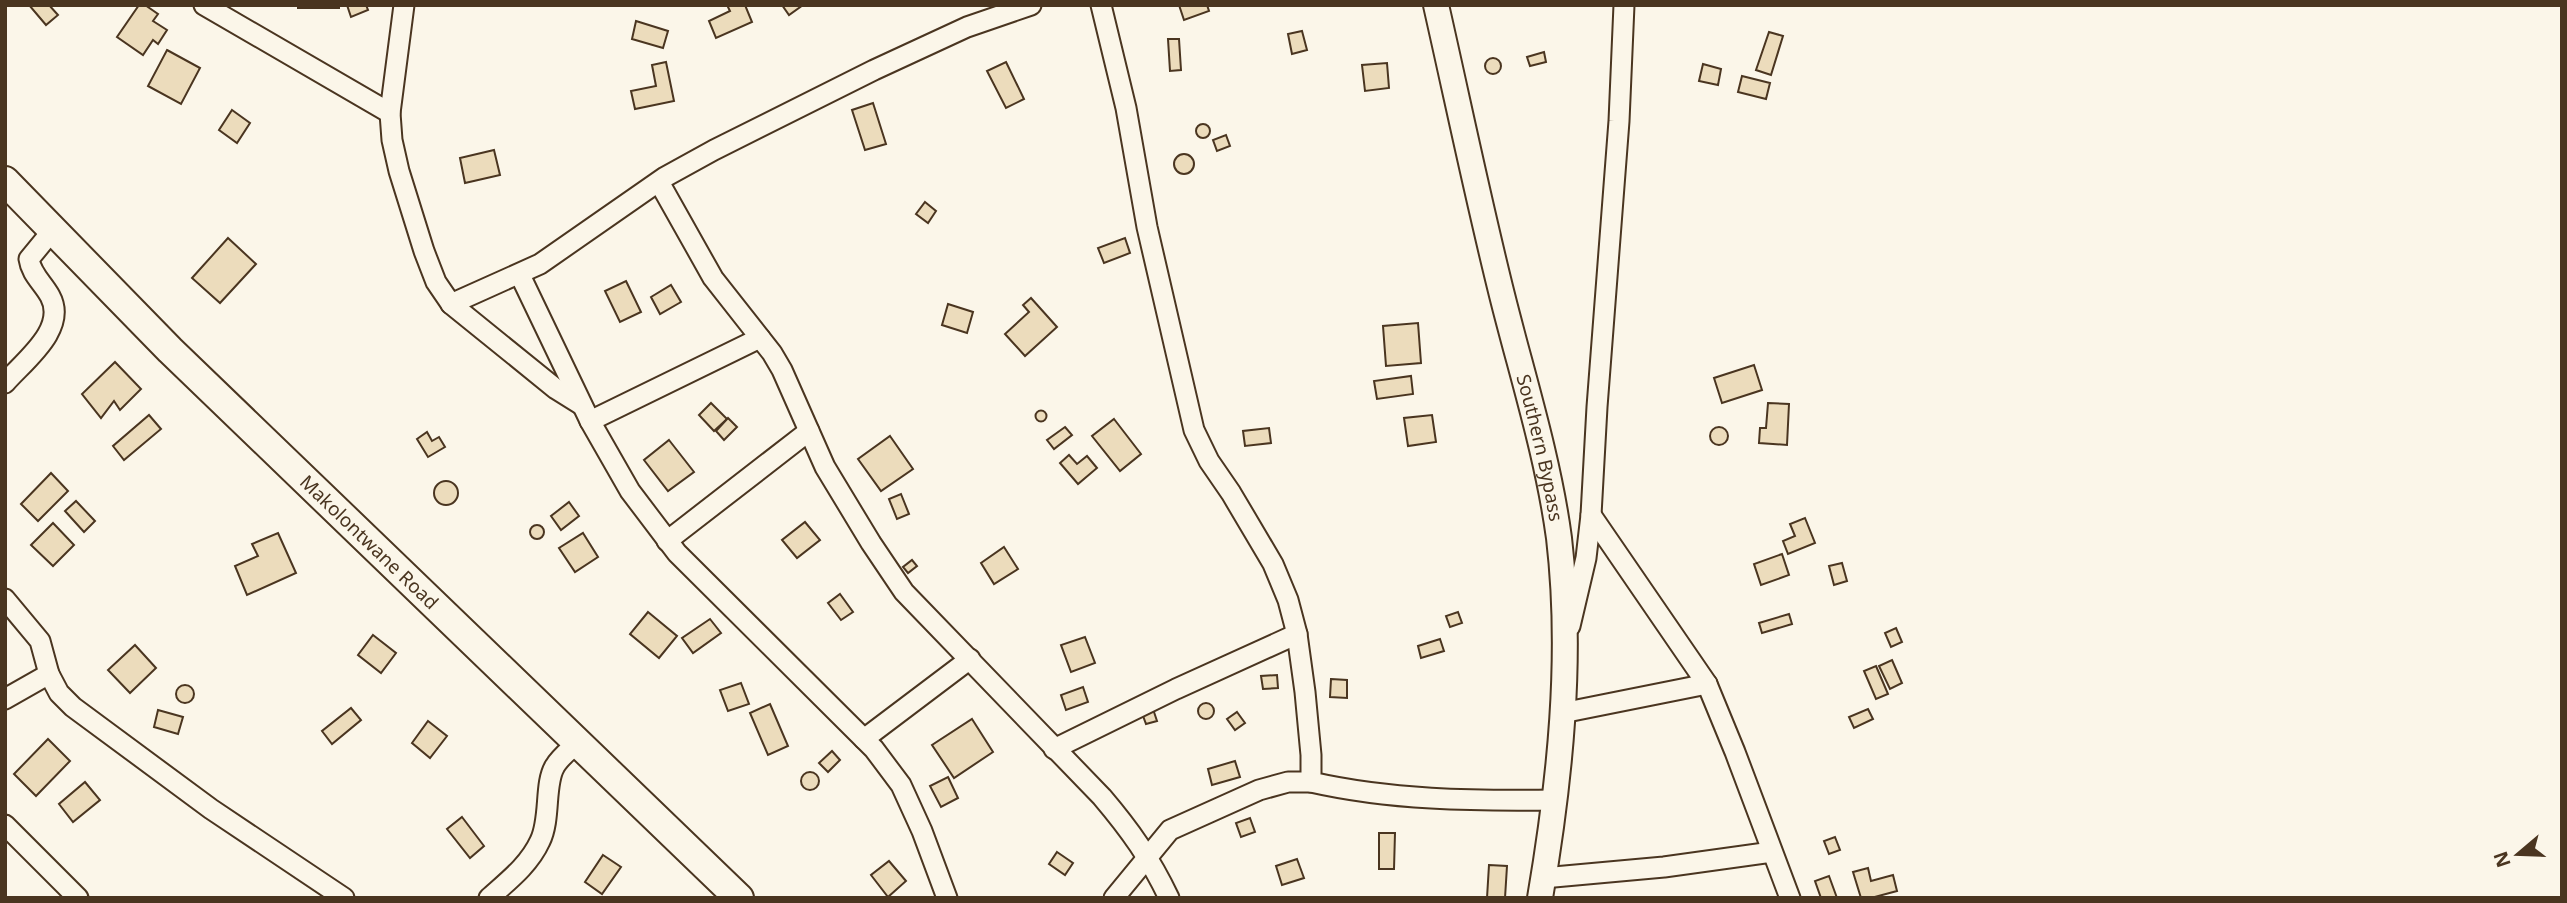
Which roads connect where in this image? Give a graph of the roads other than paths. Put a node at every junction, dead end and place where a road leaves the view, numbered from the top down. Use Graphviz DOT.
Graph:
graph roads {
  1 [pos="204,5"];
  2 [pos="404,5"];
  3 [pos="1031,5"];
  4 [pos="1101,5"];
  5 [pos="1436,5"];
  6 [pos="1624,5"];
  7 [pos="390,113"];
  8 [pos="5,181"];
  9 [pos="659,182"];
  10 [pos="52,231"];
  11 [pos="520,275"];
  12 [pos="451,304"];
  13 [pos="760,338"];
  14 [pos="5,383"];
  15 [pos="586,413"];
  16 [pos="809,431"];
  17 [pos="1591,515"];
  18 [pos="667,541"];
  19 [pos="5,599"];
  20 [pos="1297,634"];
  21 [pos="1565,647"];
  22 [pos="970,659"];
  23 [pos="49,674"];
  24 [pos="1707,684"];
  25 [pos="5,699"];
  26 [pos="1562,713"];
  27 [pos="864,738"];
  28 [pos="578,742"];
  29 [pos="1054,749"];
  30 [pos="1311,782"];
  31 [pos="1553,800"];
  32 [pos="5,825"];
  33 [pos="1772,852"];
  34 [pos="1148,858"];
  35 [pos="1542,888"];
  36 [pos="78,898"];
  37 [pos="344,898"];
  38 [pos="489,898"];
  39 [pos="739,898"];
  40 [pos="947,898"];
  41 [pos="1114,898"];
  42 [pos="1168,898"];
  43 [pos="1790,898"];
  1 -- 7 [label="street"];
  2 -- 7 [label="street"];
  3 -- 9 [label="street"];
  4 -- 20 [label="street"];
  5 -- 21 [label="street, Southern Bypass"];
  6 -- 17 [label="street"];
  7 -- 12 [label="street"];
  8 -- 10 [label="main road, Makolontwane Road"];
  9 -- 11 [label="street"];
  9 -- 13 [label="street"];
  10 -- 14 [label="street"];
  10 -- 28 [label="main road, Makolontwane Road"];
  11 -- 12 [label="street"];
  11 -- 15 [label="street"];
  12 -- 15 [label="street"];
  13 -- 15 [label="street"];
  13 -- 16 [label="street"];
  15 -- 18 [label="street"];
  16 -- 18 [label="street"];
  16 -- 22 [label="street"];
  17 -- 21 [label="street"];
  17 -- 24 [label="street"];
  18 -- 27 [label="street"];
  19 -- 23 [label="street"];
  20 -- 29 [label="street"];
  20 -- 30 [label="street"];
  21 -- 26 [label="street, Southern Bypass"];
  22 -- 27 [label="street"];
  22 -- 29 [label="street"];
  23 -- 25 [label="street"];
  23 -- 37 [label="street"];
  24 -- 26 [label="street"];
  24 -- 33 [label="street"];
  26 -- 31 [label="street, Southern Bypass"];
  27 -- 40 [label="street"];
  28 -- 38 [label="street"];
  28 -- 39 [label="main road, Makolontwane Road"];
  29 -- 34 [label="street"];
  30 -- 31 [label="street"];
  30 -- 34 [label="street"];
  31 -- 35 [label="street, Southern Bypass"];
  32 -- 36 [label="street"];
  33 -- 35 [label="street"];
  33 -- 43 [label="street"];
  34 -- 41 [label="street"];
  34 -- 42 [label="street"];
}
